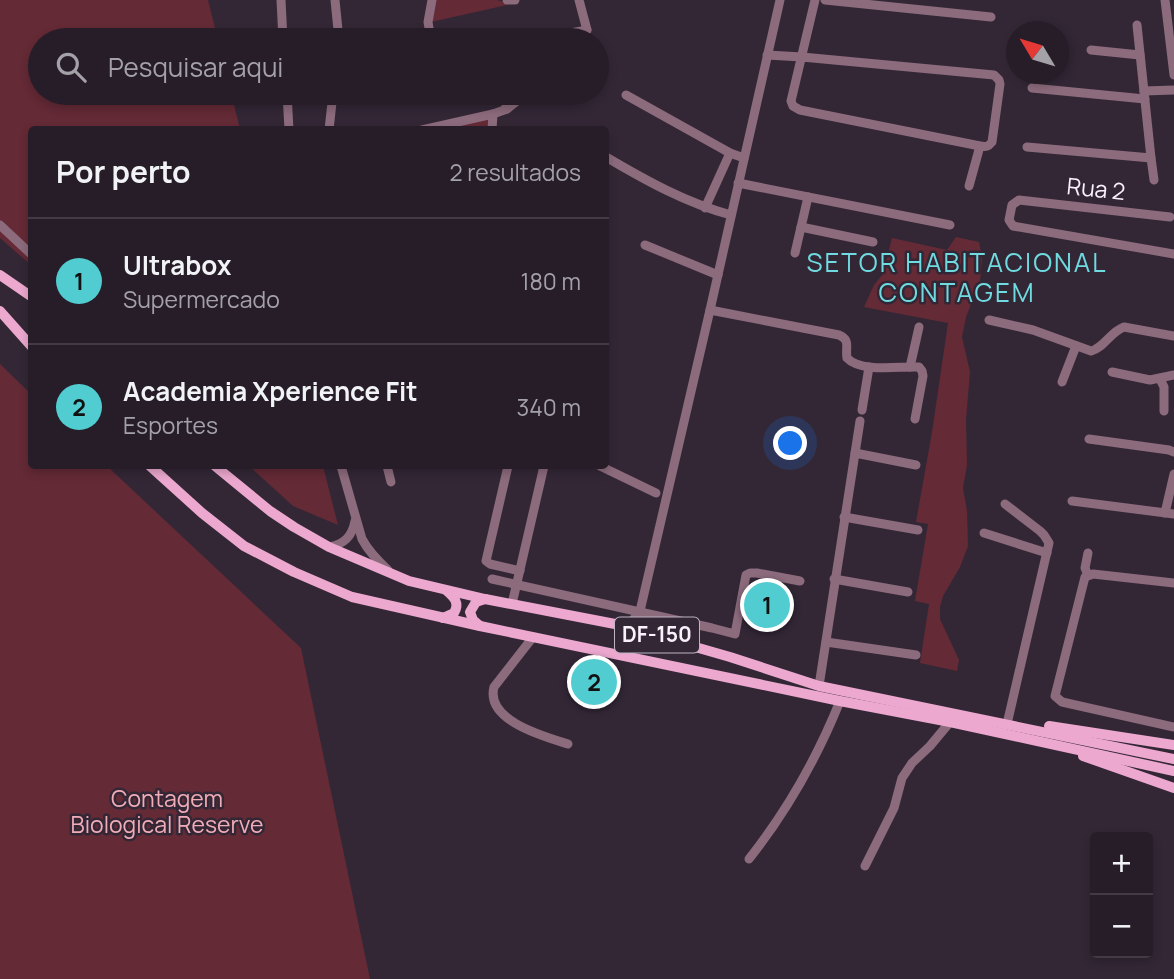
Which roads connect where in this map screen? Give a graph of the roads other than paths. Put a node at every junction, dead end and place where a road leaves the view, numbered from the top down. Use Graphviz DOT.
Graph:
graph roads {
  1 [pos="281,0"];
  2 [pos="335,0"];
  3 [pos="432,0"];
  4 [pos="507,0"];
  5 [pos="515,0"];
  6 [pos="579,0"];
  7 [pos="780,0"];
  8 [pos="815,0"];
  9 [pos="825,0"];
  10 [pos="1165,0"];
  11 [pos="991,17"];
  12 [pos="1137,25"];
  13 [pos="282,28"];
  14 [pos="338,28"];
  15 [pos="429,28"];
  16 [pos="586,28"];
  17 [pos="1171,34"];
  18 [pos="1091,50"];
  19 [pos="767,55"];
  20 [pos="1140,55"];
  21 [pos="802,57"];
  22 [pos="1174,75"];
  23 [pos="1032,88"];
  24 [pos="1174,90"];
  25 [pos="626,95"];
  26 [pos="1144,95"];
  27 [pos="288,105"];
  28 [pos="332,105"];
  29 [pos="506,105"];
  30 [pos="512,105"];
  31 [pos="507,109"];
  32 [pos="493,114"];
  33 [pos="289,126"];
  34 [pos="329,126"];
  35 [pos="440,126"];
  36 [pos="492,126"];
  37 [pos="980,146"];
  38 [pos="1027,147"];
  39 [pos="730,153"];
  40 [pos="744,158"];
  41 [pos="1151,158"];
  42 [pos="609,159"];
  43 [pos="1154,180"];
  44 [pos="738,183"];
  45 [pos="969,186"];
  46 [pos="808,197"];
  47 [pos="705,208"];
  48 [pos="731,215"];
  49 [pos="1170,217"];
  50 [pos="0,225"];
  51 [pos="950,225"];
  52 [pos="801,227"];
  53 [pos="873,242"];
  54 [pos="645,245"];
  55 [pos="28,251"];
  56 [pos="796,253"];
  57 [pos="1174,254"];
  58 [pos="0,275"];
  59 [pos="718,275"];
  60 [pos="28,294"];
  61 [pos="710,310"];
  62 [pos="0,311"];
  63 [pos="989,320"];
  64 [pos="919,327"];
  65 [pos="1174,336"];
  66 [pos="28,342"];
  67 [pos="1076,346"];
  68 [pos="869,367"];
  69 [pos="910,367"];
  70 [pos="1111,372"];
  71 [pos="1174,374"];
  72 [pos="1160,379"];
  73 [pos="1062,382"];
  74 [pos="862,410"];
  75 [pos="1164,411"];
  76 [pos="915,419"];
  77 [pos="860,421"];
  78 [pos="1089,439"];
  79 [pos="1174,452"];
  80 [pos="855,453"];
  81 [pos="916,465"];
  82 [pos="153,469"];
  83 [pos="219,469"];
  84 [pos="342,469"];
  85 [pos="388,469"];
  86 [pos="508,469"];
  87 [pos="543,469"];
  88 [pos="606,469"];
  89 [pos="1174,474"];
  90 [pos="391,482"];
  91 [pos="656,494"];
  92 [pos="1072,501"];
  93 [pos="1005,504"];
  94 [pos="1169,513"];
  95 [pos="844,517"];
  96 [pos="356,519"];
  97 [pos="918,530"];
  98 [pos="984,533"];
  99 [pos="329,547"];
  100 [pos="1046,552"];
  101 [pos="1088,553"];
  102 [pos="520,571"];
  103 [pos="1088,575"];
  104 [pos="397,576"];
  105 [pos="492,579"];
  106 [pos="834,579"];
  107 [pos="800,582"];
  108 [pos="1174,583"];
  109 [pos="517,584"];
  110 [pos="447,591"];
  111 [pos="908,592"];
  112 [pos="485,599"];
  113 [pos="512,604"];
  114 [pos="640,611"];
  115 [pos="443,618"];
  116 [pos="615,624"];
  117 [pos="480,626"];
  118 [pos="658,636"];
  119 [pos="533,637"];
  120 [pos="826,642"];
  121 [pos="916,655"];
  122 [pos="819,686"];
  123 [pos="840,701"];
  124 [pos="950,722"];
  125 [pos="1010,724"];
  126 [pos="1174,727"];
  127 [pos="568,744"];
  128 [pos="1055,744"];
  129 [pos="1174,745"];
  130 [pos="1174,759"];
  131 [pos="1174,771"];
  132 [pos="1174,788"];
  133 [pos="749,859"];
  134 [pos="865,866"];
  1 -- 13 [label="street"];
  2 -- 14 [label="street"];
  3 -- 15 [label="street"];
  4 -- 5 [label="street"];
  6 -- 16 [label="street"];
  7 -- 19 [label="street"];
  8 -- 21 [label="street"];
  9 -- 11 [label="street"];
  10 -- 17 [label="street"];
  12 -- 20 [label="street"];
  17 -- 22 [label="street"];
  18 -- 20 [label="street"];
  19 -- 21 [label="street"];
  19 -- 40 [label="street"];
  20 -- 26 [label="street"];
  21 -- 37 [label="street"];
  21 -- 37 [label="street"];
  23 -- 26 [label="street"];
  24 -- 26 [label="street"];
  25 -- 39 [label="street"];
  26 -- 41 [label="street"];
  27 -- 33 [label="street"];
  28 -- 34 [label="street"];
  29 -- 31 [label="street"];
  30 -- 31 [label="street"];
  31 -- 32 [label="street"];
  32 -- 35 [label="street"];
  32 -- 36 [label="street"];
  37 -- 45 [label="street"];
  38 -- 41 [label="street"];
  39 -- 40 [label="street"];
  39 -- 47 [label="street"];
  40 -- 44 [label="street"];
  41 -- 43 [label="street"];
  42 -- 47 [label="street"];
  44 -- 46 [label="street"];
  44 -- 48 [label="street"];
  46 -- 51 [label="street"];
  46 -- 52 [label="street"];
  47 -- 48 [label="street"];
  48 -- 59 [label="street"];
  49 -- 57 [label="street, Rua 2"];
  50 -- 55 [label="street"];
  52 -- 53 [label="street"];
  52 -- 56 [label="street"];
  54 -- 59 [label="street"];
  58 -- 60 [label="main road"];
  59 -- 61 [label="street"];
  61 -- 68 [label="street"];
  61 -- 114 [label="street"];
  62 -- 66 [label="main road"];
  63 -- 67 [label="street"];
  64 -- 69 [label="street"];
  65 -- 67 [label="street"];
  67 -- 73 [label="street"];
  68 -- 69 [label="street"];
  68 -- 74 [label="street"];
  69 -- 76 [label="street"];
  70 -- 72 [label="street"];
  71 -- 72 [label="street"];
  72 -- 75 [label="street"];
  77 -- 80 [label="street"];
  78 -- 79 [label="street"];
  80 -- 81 [label="street"];
  80 -- 95 [label="street"];
  82 -- 115 [label="main road, DF-150"];
  83 -- 99 [label="main road, DF-150"];
  84 -- 96 [label="street"];
  85 -- 90 [label="street"];
  86 -- 102 [label="street"];
  87 -- 102 [label="street"];
  88 -- 91 [label="street"];
  89 -- 94 [label="street"];
  92 -- 94 [label="street"];
  93 -- 100 [label="street"];
  95 -- 97 [label="street"];
  95 -- 106 [label="street"];
  96 -- 99 [label="street"];
  96 -- 104 [label="street"];
  98 -- 100 [label="street"];
  99 -- 104 [label="main road, DF-150"];
  100 -- 125 [label="street"];
  101 -- 103 [label="street"];
  102 -- 109 [label="street"];
  103 -- 108 [label="street"];
  103 -- 126 [label="street"];
  104 -- 110 [label="main road, DF-150"];
  105 -- 109 [label="street"];
  106 -- 111 [label="street"];
  106 -- 120 [label="street"];
  107 -- 114 [label="street"];
  109 -- 113 [label="street"];
  109 -- 114 [label="street"];
  110 -- 112 [label="main road, DF-150"];
  110 -- 115 [label="main road"];
  112 -- 113 [label="main road, DF-150"];
  112 -- 117 [label="main road"];
  113 -- 116 [label="main road, DF-150"];
  114 -- 116 [label="street"];
  114 -- 118 [label="street"];
  115 -- 117 [label="main road, DF-150"];
  116 -- 118 [label="main road, DF-150"];
  117 -- 119 [label="main road, DF-150"];
  118 -- 122 [label="main road, DF-150"];
  119 -- 123 [label="main road, DF-150"];
  119 -- 127 [label="street"];
  120 -- 121 [label="street"];
  120 -- 122 [label="street"];
  122 -- 125 [label="main road, DF-150"];
  123 -- 124 [label="main road, DF-150"];
  123 -- 133 [label="street"];
  124 -- 128 [label="main road, DF-150"];
  124 -- 134 [label="street"];
  125 -- 129 [label="main road"];
  125 -- 130 [label="main road, DF-150"];
  128 -- 131 [label="main road, DF-150"];
  128 -- 132 [label="main road"];
}
